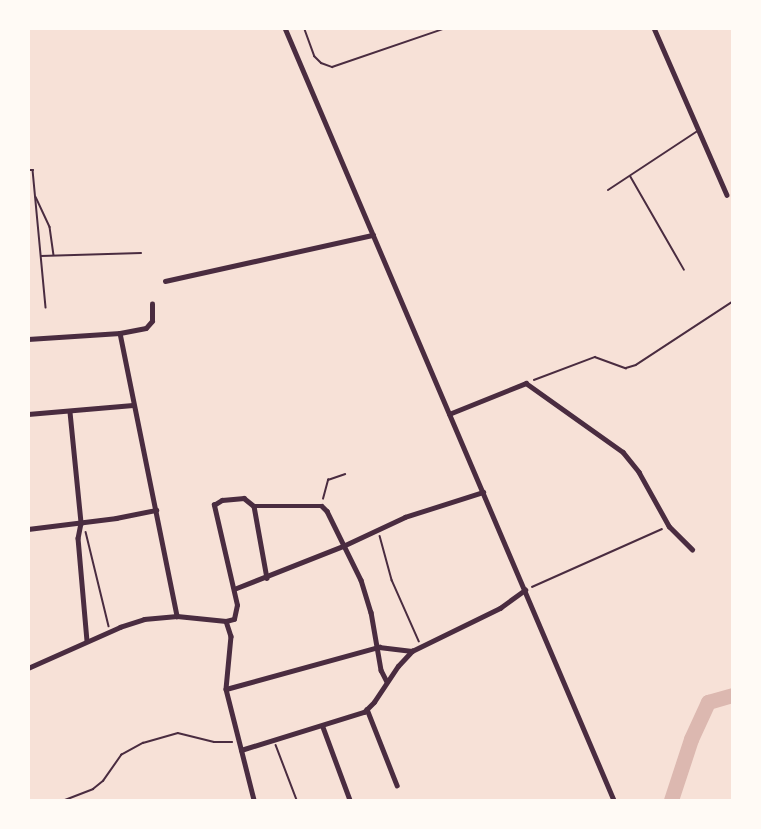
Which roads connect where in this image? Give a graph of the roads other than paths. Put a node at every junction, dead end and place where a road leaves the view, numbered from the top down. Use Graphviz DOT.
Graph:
graph roads {
  1 [pos="285,28"];
  2 [pos="304,28"];
  3 [pos="446,28"];
  4 [pos="654,28"];
  5 [pos="699,130"];
  6 [pos="630,176"];
  7 [pos="608,190"];
  8 [pos="727,195"];
  9 [pos="373,235"];
  10 [pos="684,270"];
  11 [pos="165,281"];
  12 [pos="152,304"];
  13 [pos="120,333"];
  14 [pos="28,339"];
  15 [pos="133,405"];
  16 [pos="70,412"];
  17 [pos="28,414"];
  18 [pos="449,414"];
  19 [pos="483,492"];
  20 [pos="254,506"];
  21 [pos="156,510"];
  22 [pos="81,523"];
  23 [pos="28,529"];
  24 [pos="343,546"];
  25 [pos="692,549"];
  26 [pos="267,578"];
  27 [pos="234,589"];
  28 [pos="525,590"];
  29 [pos="177,616"];
  30 [pos="226,621"];
  31 [pos="87,641"];
  32 [pos="378,647"];
  33 [pos="412,651"];
  34 [pos="28,668"];
  35 [pos="387,682"];
  36 [pos="226,689"];
  37 [pos="367,709"];
  38 [pos="323,726"];
  39 [pos="241,750"];
  40 [pos="396,785"];
  41 [pos="254,801"];
  42 [pos="350,801"];
  43 [pos="614,801"];
  1 -- 9 [label="street"];
  2 -- 3 [label="lane"];
  4 -- 5 [label="street"];
  5 -- 6 [label="lane"];
  5 -- 8 [label="street"];
  6 -- 7 [label="lane"];
  6 -- 10 [label="lane"];
  9 -- 11 [label="street"];
  9 -- 18 [label="street"];
  12 -- 13 [label="street"];
  13 -- 14 [label="street"];
  13 -- 15 [label="street"];
  15 -- 16 [label="street"];
  15 -- 21 [label="street"];
  16 -- 17 [label="street"];
  16 -- 22 [label="street"];
  18 -- 19 [label="street"];
  18 -- 25 [label="street"];
  19 -- 24 [label="street"];
  19 -- 28 [label="street"];
  20 -- 24 [label="street"];
  20 -- 26 [label="street"];
  20 -- 27 [label="street"];
  21 -- 22 [label="street"];
  21 -- 29 [label="street"];
  22 -- 23 [label="street"];
  22 -- 31 [label="street"];
  24 -- 26 [label="street"];
  24 -- 32 [label="street"];
  26 -- 27 [label="street"];
  27 -- 30 [label="street"];
  28 -- 33 [label="street"];
  28 -- 43 [label="street"];
  29 -- 30 [label="street"];
  29 -- 31 [label="street"];
  30 -- 36 [label="street"];
  31 -- 34 [label="street"];
  32 -- 33 [label="street"];
  32 -- 35 [label="street"];
  32 -- 36 [label="street"];
  33 -- 35 [label="street"];
  35 -- 37 [label="street"];
  36 -- 39 [label="street"];
  37 -- 38 [label="street"];
  37 -- 40 [label="street"];
  38 -- 39 [label="street"];
  38 -- 42 [label="street"];
  39 -- 41 [label="street"];
}
